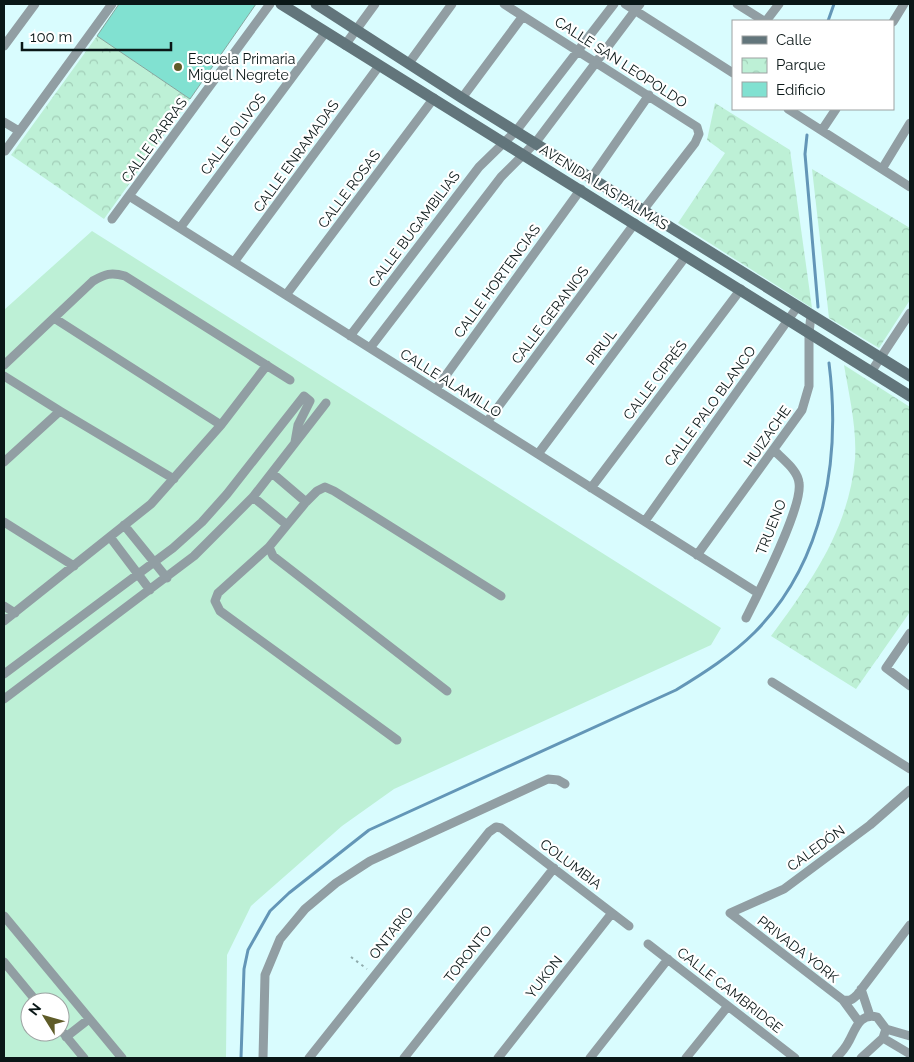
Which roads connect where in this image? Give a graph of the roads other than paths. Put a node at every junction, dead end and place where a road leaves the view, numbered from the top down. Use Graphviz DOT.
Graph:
graph roads {
  1 [pos="34,4"];
  2 [pos="112,4"];
  3 [pos="270,4"];
  4 [pos="281,4"];
  5 [pos="316,4"];
  6 [pos="375,4"];
  7 [pos="452,4"];
  8 [pos="504,4"];
  9 [pos="614,4"];
  10 [pos="625,4"];
  11 [pos="737,4"];
  12 [pos="779,4"];
  13 [pos="904,4"];
  14 [pos="637,7"];
  15 [pos="524,16"];
  16 [pos="763,20"];
  17 [pos="766,20"];
  18 [pos="894,20"];
  19 [pos="356,30"];
  20 [pos="326,33"];
  21 [pos="345,45"];
  22 [pos="4,46"];
  23 [pos="578,52"];
  24 [pos="596,62"];
  25 [pos="409,63"];
  26 [pos="379,66"];
  27 [pos="732,72"];
  28 [pos="649,96"];
  29 [pos="434,98"];
  30 [pos="462,98"];
  31 [pos="790,110"];
  32 [pos="835,110"];
  33 [pos="4,122"];
  34 [pos="910,123"];
  35 [pos="822,130"];
  36 [pos="19,131"];
  37 [pos="516,131"];
  38 [pos="503,142"];
  39 [pos="536,142"];
  40 [pos="5,150"];
  41 [pos="523,154"];
  42 [pos="882,169"];
  43 [pos="592,177"];
  44 [pos="910,187"];
  45 [pos="581,189"];
  46 [pos="129,196"];
  47 [pos="644,209"];
  48 [pos="112,218"];
  49 [pos="635,223"];
  50 [pos="180,228"];
  51 [pos="686,256"];
  52 [pos="234,262"];
  53 [pos="741,289"];
  54 [pos="286,295"];
  55 [pos="798,306"];
  56 [pos="910,313"];
  57 [pos="811,315"];
  58 [pos="54,318"];
  59 [pos="789,320"];
  60 [pos="809,333"];
  61 [pos="350,336"];
  62 [pos="370,348"];
  63 [pos="880,358"];
  64 [pos="4,365"];
  65 [pos="267,365"];
  66 [pos="871,372"];
  67 [pos="4,376"];
  68 [pos="910,376"];
  69 [pos="290,380"];
  70 [pos="436,389"];
  71 [pos="910,396"];
  72 [pos="326,403"];
  73 [pos="60,411"];
  74 [pos="487,422"];
  75 [pos="221,425"];
  76 [pos="295,442"];
  77 [pos="774,450"];
  78 [pos="538,454"];
  79 [pos="4,462"];
  80 [pos="272,473"];
  81 [pos="174,480"];
  82 [pos="591,488"];
  83 [pos="253,498"];
  84 [pos="306,502"];
  85 [pos="4,522"];
  86 [pos="645,522"];
  87 [pos="124,525"];
  88 [pos="286,525"];
  89 [pos="110,537"];
  90 [pos="269,547"];
  91 [pos="697,555"];
  92 [pos="154,562"];
  93 [pos="74,566"];
  94 [pos="138,574"];
  95 [pos="167,578"];
  96 [pos="150,590"];
  97 [pos="758,593"];
  98 [pos="501,596"];
  99 [pos="4,606"];
  100 [pos="14,613"];
  101 [pos="746,618"];
  102 [pos="4,621"];
  103 [pos="910,632"];
  104 [pos="4,674"];
  105 [pos="772,682"];
  106 [pos="910,686"];
  107 [pos="447,691"];
  108 [pos="4,699"];
  109 [pos="396,740"];
  110 [pos="910,769"];
  111 [pos="565,784"];
  112 [pos="910,790"];
  113 [pos="496,827"];
  114 [pos="554,868"];
  115 [pos="612,913"];
  116 [pos="730,913"];
  117 [pos="4,916"];
  118 [pos="910,925"];
  119 [pos="629,926"];
  120 [pos="648,944"];
  121 [pos="668,959"];
  122 [pos="4,962"];
  123 [pos="862,989"];
  124 [pos="29,992"];
  125 [pos="847,1000"];
  126 [pos="728,1006"];
  127 [pos="870,1016"];
  128 [pos="89,1019"];
  129 [pos="859,1022"];
  130 [pos="70,1029"];
  131 [pos="885,1033"];
  132 [pos="910,1036"];
  133 [pos="70,1041"];
  134 [pos="909,1049"];
  135 [pos="784,1055"];
  136 [pos="84,1058"];
  137 [pos="122,1058"];
  138 [pos="263,1058"];
  139 [pos="309,1058"];
  140 [pos="404,1058"];
  141 [pos="498,1058"];
  142 [pos="590,1058"];
  143 [pos="686,1058"];
  144 [pos="795,1058"];
  145 [pos="836,1058"];
  146 [pos="860,1058"];
  1 -- 22 [label="street"];
  2 -- 36 [label="street"];
  3 -- 46 [label="street, CALLE PARRAS"];
  4 -- 20 [label="street, AVENIDA LAS PALMAS"];
  5 -- 19 [label="street, AVENIDA LAS PALMAS"];
  6 -- 19 [label="street"];
  7 -- 25 [label="street"];
  8 -- 15 [label="street, CALLE SAN LEOPOLDO"];
  9 -- 23 [label="street, CALLE BUGAMBILIAS"];
  10 -- 14 [label="street"];
  11 -- 16 [label="street"];
  12 -- 17 [label="street"];
  13 -- 18 [label="street"];
  14 -- 24 [label="street"];
  14 -- 27 [label="street"];
  15 -- 23 [label="street, CALLE SAN LEOPOLDO"];
  15 -- 30 [label="street"];
  19 -- 21 [label="street"];
  19 -- 25 [label="street, AVENIDA LAS PALMAS"];
  20 -- 21 [label="street, AVENIDA LAS PALMAS"];
  20 -- 50 [label="street, CALLE OLIVOS"];
  21 -- 26 [label="street, AVENIDA LAS PALMAS"];
  23 -- 24 [label="street, CALLE SAN LEOPOLDO"];
  23 -- 37 [label="street, CALLE BUGAMBILIAS"];
  24 -- 28 [label="street, CALLE SAN LEOPOLDO"];
  24 -- 39 [label="street"];
  25 -- 30 [label="street, AVENIDA LAS PALMAS"];
  26 -- 29 [label="street, AVENIDA LAS PALMAS"];
  26 -- 52 [label="street, CALLE ENRAMADAS"];
  28 -- 43 [label="street"];
  28 -- 47 [label="street, CALLE SAN LEOPOLDO"];
  29 -- 38 [label="street, AVENIDA LAS PALMAS"];
  29 -- 54 [label="street, CALLE ROSAS"];
  30 -- 37 [label="street, AVENIDA LAS PALMAS"];
  31 -- 35 [label="street"];
  32 -- 35 [label="street"];
  33 -- 36 [label="street"];
  34 -- 42 [label="street"];
  35 -- 42 [label="street"];
  36 -- 40 [label="street"];
  37 -- 38 [label="street, CALLE BUGAMBILIAS"];
  37 -- 39 [label="street, AVENIDA LAS PALMAS"];
  38 -- 41 [label="street, AVENIDA LAS PALMAS"];
  38 -- 61 [label="street, CALLE BUGAMBILIAS"];
  39 -- 41 [label="street"];
  39 -- 43 [label="street, AVENIDA LAS PALMAS"];
  41 -- 45 [label="street, AVENIDA LAS PALMAS"];
  41 -- 62 [label="street"];
  42 -- 44 [label="street"];
  43 -- 47 [label="street, AVENIDA LAS PALMAS"];
  45 -- 49 [label="street, AVENIDA LAS PALMAS"];
  45 -- 70 [label="street, CALLE HORTENCIAS"];
  46 -- 48 [label="street, CALLE PARRAS"];
  46 -- 50 [label="street, CALLE ALAMILLO"];
  47 -- 55 [label="street, AVENIDA LAS PALMAS"];
  49 -- 51 [label="street, AVENIDA LAS PALMAS"];
  49 -- 74 [label="street, CALLE GERANIOS"];
  50 -- 52 [label="street, CALLE ALAMILLO"];
  51 -- 53 [label="street, AVENIDA LAS PALMAS"];
  51 -- 78 [label="street, PIRUL"];
  52 -- 54 [label="street, CALLE ALAMILLO"];
  53 -- 59 [label="street, AVENIDA LAS PALMAS"];
  53 -- 82 [label="street, CALLE CIPRÉS"];
  54 -- 61 [label="street, CALLE ALAMILLO"];
  55 -- 57 [label="street, AVENIDA LAS PALMAS"];
  55 -- 59 [label="street, CALLE PALO BLANCO"];
  56 -- 63 [label="street"];
  57 -- 60 [label="street, HUIZACHE"];
  57 -- 63 [label="street, AVENIDA LAS PALMAS"];
  58 -- 64 [label="street"];
  58 -- 65 [label="street"];
  58 -- 75 [label="street"];
  59 -- 60 [label="street, AVENIDA LAS PALMAS"];
  59 -- 86 [label="street, CALLE PALO BLANCO"];
  60 -- 66 [label="street, AVENIDA LAS PALMAS"];
  60 -- 77 [label="street, HUIZACHE"];
  61 -- 62 [label="street, CALLE ALAMILLO"];
  62 -- 70 [label="street, CALLE ALAMILLO"];
  63 -- 66 [label="street"];
  63 -- 68 [label="street, AVENIDA LAS PALMAS"];
  65 -- 69 [label="street"];
  65 -- 75 [label="street"];
  66 -- 71 [label="street, AVENIDA LAS PALMAS"];
  67 -- 73 [label="street"];
  70 -- 74 [label="street, CALLE ALAMILLO"];
  72 -- 76 [label="street"];
  73 -- 79 [label="street"];
  73 -- 81 [label="street"];
  74 -- 78 [label="street, CALLE ALAMILLO"];
  75 -- 81 [label="street"];
  76 -- 80 [label="street"];
  76 -- 92 [label="street"];
  77 -- 91 [label="street, HUIZACHE"];
  77 -- 97 [label="street, TRUENO"];
  78 -- 82 [label="street, CALLE ALAMILLO"];
  80 -- 83 [label="street"];
  80 -- 84 [label="street"];
  81 -- 87 [label="street"];
  82 -- 86 [label="street, CALLE ALAMILLO"];
  83 -- 88 [label="street"];
  83 -- 95 [label="street"];
  84 -- 88 [label="street"];
  84 -- 98 [label="street"];
  85 -- 93 [label="street"];
  86 -- 91 [label="street, CALLE ALAMILLO"];
  87 -- 89 [label="street"];
  87 -- 92 [label="street"];
  88 -- 90 [label="street"];
  89 -- 93 [label="street"];
  89 -- 94 [label="street"];
  90 -- 107 [label="street"];
  90 -- 109 [label="street"];
  91 -- 97 [label="street, CALLE ALAMILLO"];
  92 -- 94 [label="street"];
  92 -- 95 [label="street"];
  93 -- 100 [label="street"];
  94 -- 96 [label="street"];
  94 -- 104 [label="street"];
  95 -- 96 [label="street"];
  96 -- 108 [label="street"];
  97 -- 101 [label="street, TRUENO"];
  99 -- 100 [label="street"];
  100 -- 102 [label="street"];
  103 -- 106 [label="street"];
  105 -- 110 [label="street"];
  111 -- 138 [label="street"];
  112 -- 116 [label="street, CALEDÓN"];
  113 -- 114 [label="street, COLUMBIA"];
  113 -- 139 [label="street, ONTARIO"];
  114 -- 115 [label="street, COLUMBIA"];
  114 -- 140 [label="street, TORONTO"];
  115 -- 119 [label="street, COLUMBIA"];
  115 -- 141 [label="street, YUKON"];
  116 -- 125 [label="street, PRIVADA YORK"];
  117 -- 128 [label="street"];
  118 -- 123 [label="street"];
  120 -- 121 [label="street, CALLE CAMBRIDGE"];
  121 -- 126 [label="street, CALLE CAMBRIDGE"];
  121 -- 142 [label="street"];
  122 -- 124 [label="street"];
  123 -- 125 [label="street"];
  123 -- 127 [label="street"];
  125 -- 129 [label="street, PRIVADA YORK"];
  126 -- 135 [label="street, CALLE CAMBRIDGE"];
  126 -- 143 [label="street"];
  127 -- 129 [label="street"];
  127 -- 131 [label="street"];
  128 -- 130 [label="street"];
  128 -- 137 [label="street"];
  129 -- 145 [label="street"];
  131 -- 132 [label="street"];
  131 -- 134 [label="street"];
  131 -- 146 [label="street"];
  133 -- 136 [label="street"];
  135 -- 144 [label="street, CALLE CAMBRIDGE"];
}
